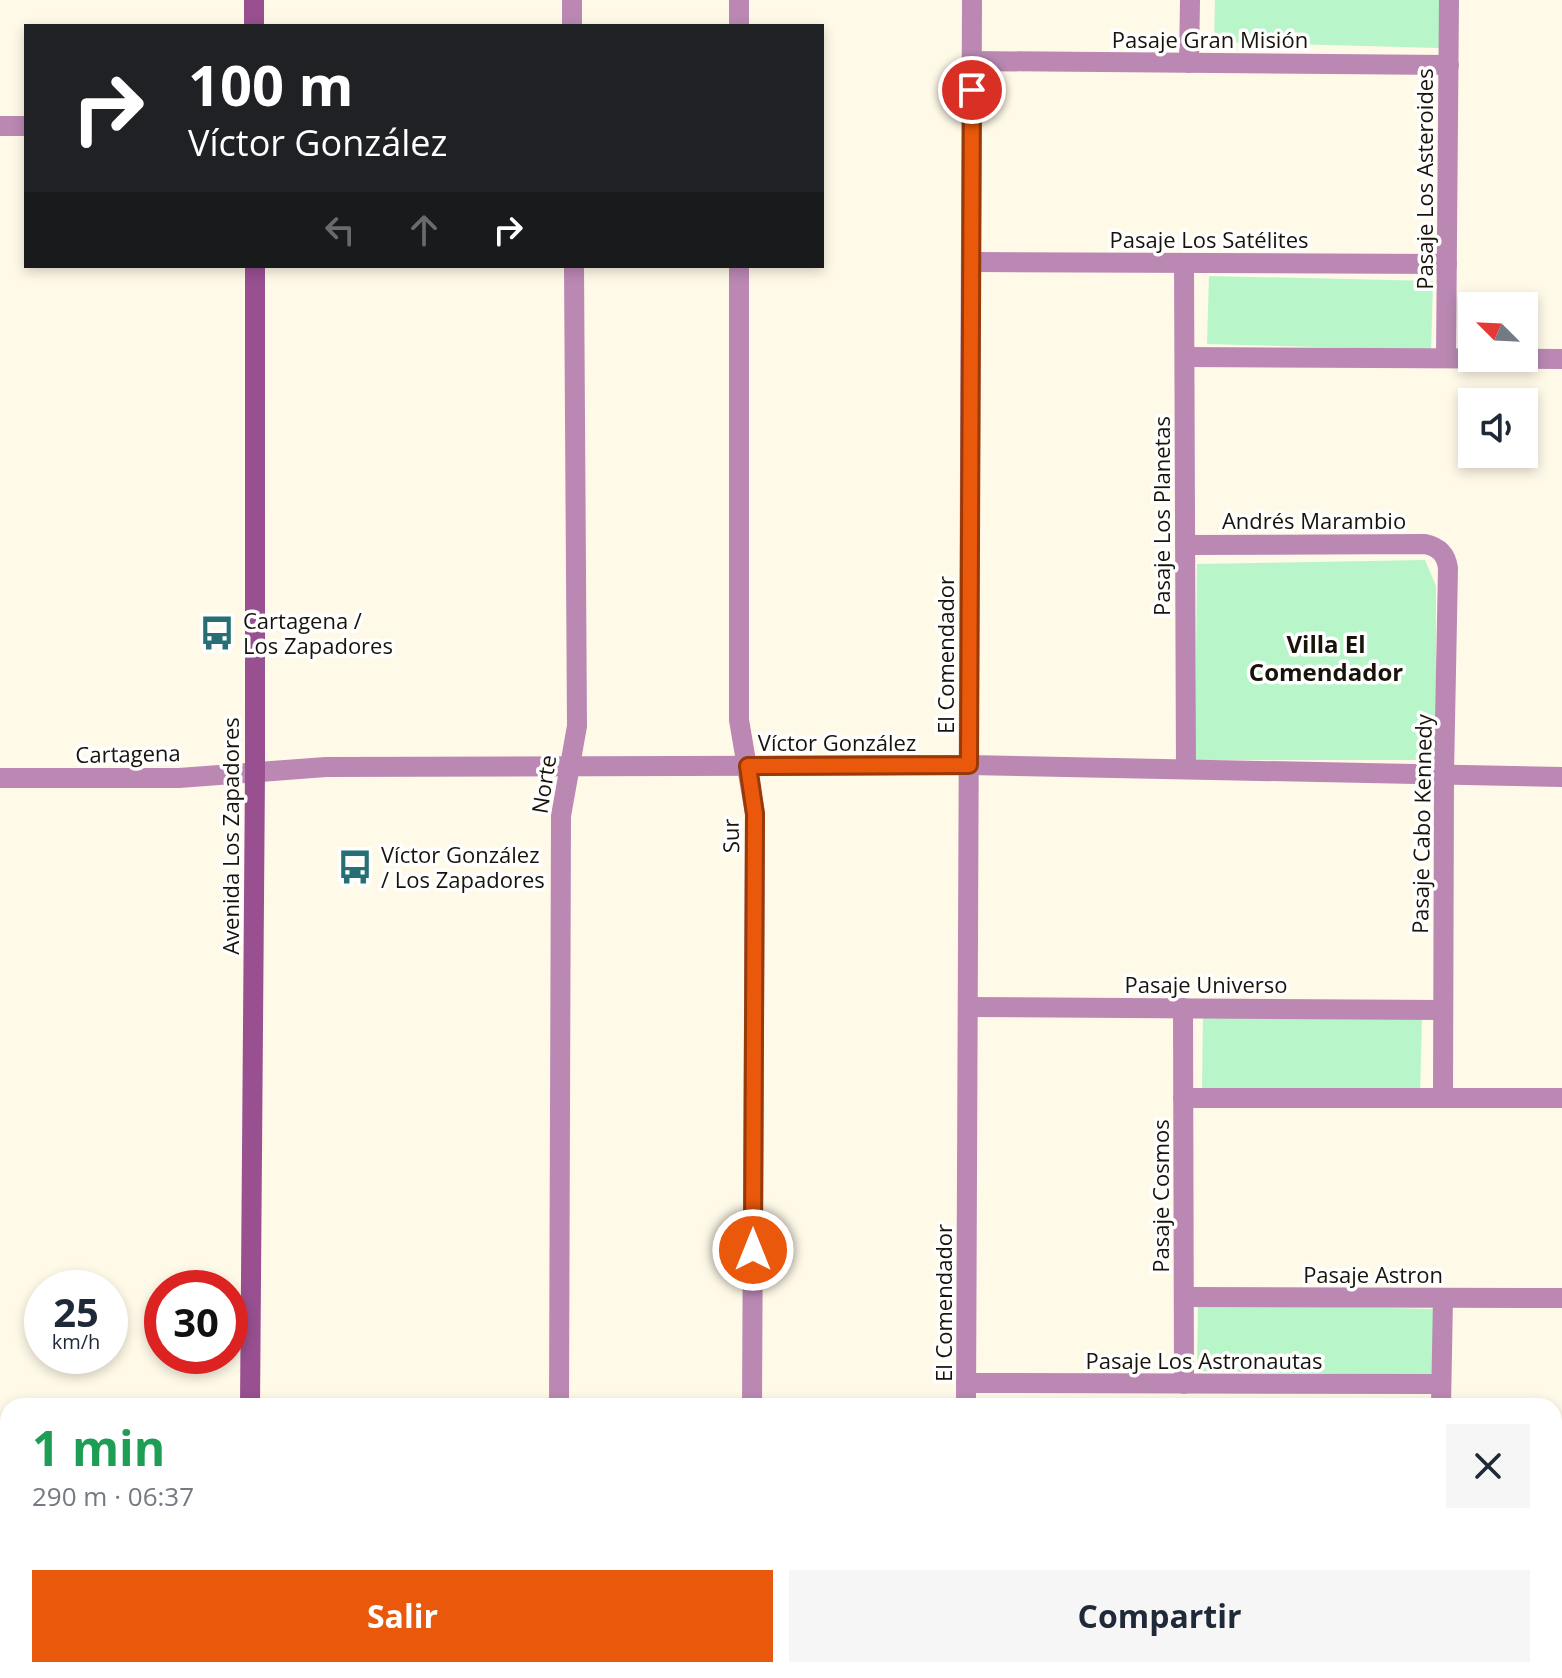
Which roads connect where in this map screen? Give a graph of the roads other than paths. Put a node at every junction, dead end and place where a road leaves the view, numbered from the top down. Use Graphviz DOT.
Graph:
graph roads {
  1 [pos="254,0"];
  2 [pos="572,0"];
  3 [pos="739,0"];
  4 [pos="972,0"];
  5 [pos="1190,0"];
  6 [pos="1449,0"];
  7 [pos="254,24"];
  8 [pos="572,24"];
  9 [pos="739,24"];
  10 [pos="972,61"];
  11 [pos="1189,63"];
  12 [pos="1449,65"];
  13 [pos="0,126"];
  14 [pos="24,126"];
  15 [pos="971,262"];
  16 [pos="1184,263"];
  17 [pos="1447,264"];
  18 [pos="255,268"];
  19 [pos="574,268"];
  20 [pos="739,268"];
  21 [pos="1185,357"];
  22 [pos="1446,358"];
  23 [pos="1562,359"];
  24 [pos="1185,545"];
  25 [pos="1442,551"];
  26 [pos="969,765"];
  27 [pos="569,766"];
  28 [pos="748,766"];
  29 [pos="1186,769"];
  30 [pos="255,772"];
  31 [pos="1444,774"];
  32 [pos="1562,777"];
  33 [pos="0,778"];
  34 [pos="968,1007"];
  35 [pos="1183,1008"];
  36 [pos="1443,1010"];
  37 [pos="1183,1098"];
  38 [pos="1443,1098"];
  39 [pos="1562,1098"];
  40 [pos="1184,1297"];
  41 [pos="1443,1298"];
  42 [pos="1562,1298"];
  43 [pos="966,1383"];
  44 [pos="1184,1384"];
  45 [pos="1441,1384"];
  46 [pos="250,1398"];
  47 [pos="559,1398"];
  48 [pos="752,1398"];
  49 [pos="966,1398"];
  50 [pos="1441,1398"];
  1 -- 7 [label="main road"];
  2 -- 8 [label="street"];
  3 -- 9 [label="street"];
  4 -- 10 [label="street, El Comendador"];
  5 -- 11 [label="street"];
  6 -- 12 [label="street, Pasaje Los Asteroides"];
  10 -- 11 [label="street, Pasaje Gran Misión"];
  10 -- 15 [label="street, El Comendador"];
  11 -- 12 [label="street, Pasaje Gran Misión"];
  12 -- 17 [label="street, Pasaje Los Asteroides"];
  13 -- 14 [label="street"];
  15 -- 16 [label="street, Pasaje Los Satélites"];
  15 -- 26 [label="street, El Comendador"];
  16 -- 17 [label="street, Pasaje Los Satélites"];
  16 -- 21 [label="street, Pasaje Los Planetas"];
  17 -- 22 [label="street, Pasaje Los Asteroides"];
  18 -- 30 [label="main road, Avenida Los Zapadores"];
  19 -- 27 [label="street, Norte"];
  20 -- 28 [label="street, Sur"];
  21 -- 22 [label="street"];
  21 -- 24 [label="street, Pasaje Los Planetas"];
  22 -- 23 [label="street"];
  24 -- 25 [label="street, Andrés Marambio"];
  24 -- 29 [label="street, Pasaje Los Planetas"];
  25 -- 31 [label="street, Pasaje Cabo Kennedy"];
  26 -- 28 [label="street, Víctor González"];
  26 -- 29 [label="street, Víctor González"];
  26 -- 34 [label="street, El Comendador"];
  27 -- 28 [label="street, Víctor González"];
  27 -- 30 [label="street, Víctor González"];
  27 -- 47 [label="street, Norte"];
  28 -- 48 [label="street, Sur"];
  29 -- 31 [label="street, Víctor González"];
  30 -- 33 [label="street, Cartagena"];
  30 -- 46 [label="main road, Avenida Los Zapadores"];
  31 -- 32 [label="street, Víctor González"];
  31 -- 36 [label="street, Pasaje Cabo Kennedy"];
  34 -- 35 [label="street, Pasaje Universo"];
  34 -- 43 [label="street, El Comendador"];
  35 -- 36 [label="street, Pasaje Universo"];
  35 -- 37 [label="street, Pasaje Cosmos"];
  36 -- 38 [label="street, Pasaje Cabo Kennedy"];
  37 -- 38 [label="street"];
  37 -- 40 [label="street, Pasaje Cosmos"];
  38 -- 39 [label="street"];
  40 -- 41 [label="street, Pasaje Astron"];
  40 -- 44 [label="street, Pasaje Cosmos"];
  41 -- 42 [label="street, Pasaje Astron"];
  41 -- 45 [label="street"];
  43 -- 44 [label="street, Pasaje Los Astronautas"];
  43 -- 49 [label="street, El Comendador"];
  44 -- 45 [label="street, Pasaje Los Astronautas"];
  45 -- 50 [label="street"];
}
